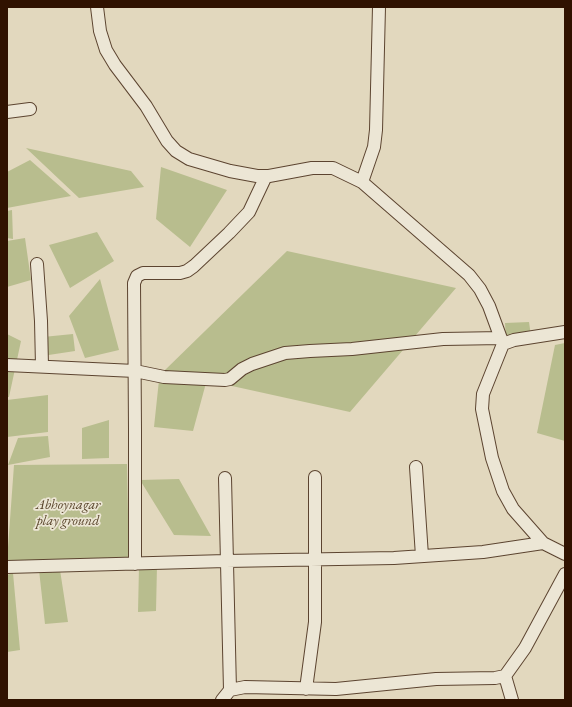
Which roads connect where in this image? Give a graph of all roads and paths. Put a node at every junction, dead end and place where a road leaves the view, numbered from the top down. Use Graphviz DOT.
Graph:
graph roads {
  1 [pos="98,7"];
  2 [pos="379,7"];
  3 [pos="30,109"];
  4 [pos="7,112"];
  5 [pos="266,176"];
  6 [pos="362,182"];
  7 [pos="37,264"];
  8 [pos="565,332"];
  9 [pos="502,341"];
  10 [pos="7,365"];
  11 [pos="42,366"];
  12 [pos="135,371"];
  13 [pos="416,467"];
  14 [pos="315,477"];
  15 [pos="225,478"];
  16 [pos="543,543"];
  17 [pos="565,554"];
  18 [pos="422,556"];
  19 [pos="315,560"];
  20 [pos="226,561"];
  21 [pos="135,564"];
  22 [pos="7,567"];
  23 [pos="565,574"];
  24 [pos="505,676"];
  25 [pos="306,689"];
  26 [pos="230,690"];
  27 [pos="222,700"];
  28 [pos="512,700"];
  1 -- 5 [label="street"];
  2 -- 6 [label="street"];
  3 -- 4 [label="street"];
  5 -- 6 [label="street"];
  5 -- 12 [label="street"];
  6 -- 9 [label="street"];
  7 -- 11 [label="street"];
  8 -- 9 [label="street"];
  9 -- 12 [label="street"];
  9 -- 16 [label="street"];
  10 -- 11 [label="street"];
  11 -- 12 [label="street"];
  12 -- 21 [label="street"];
  13 -- 18 [label="street"];
  14 -- 19 [label="street"];
  15 -- 20 [label="street"];
  16 -- 17 [label="street"];
  16 -- 18 [label="street"];
  18 -- 19 [label="street"];
  19 -- 20 [label="street"];
  19 -- 25 [label="street"];
  20 -- 21 [label="street"];
  20 -- 26 [label="street"];
  21 -- 22 [label="street"];
  23 -- 24 [label="street"];
  24 -- 25 [label="street"];
  24 -- 28 [label="street"];
  25 -- 26 [label="street"];
  26 -- 27 [label="street"];
}
